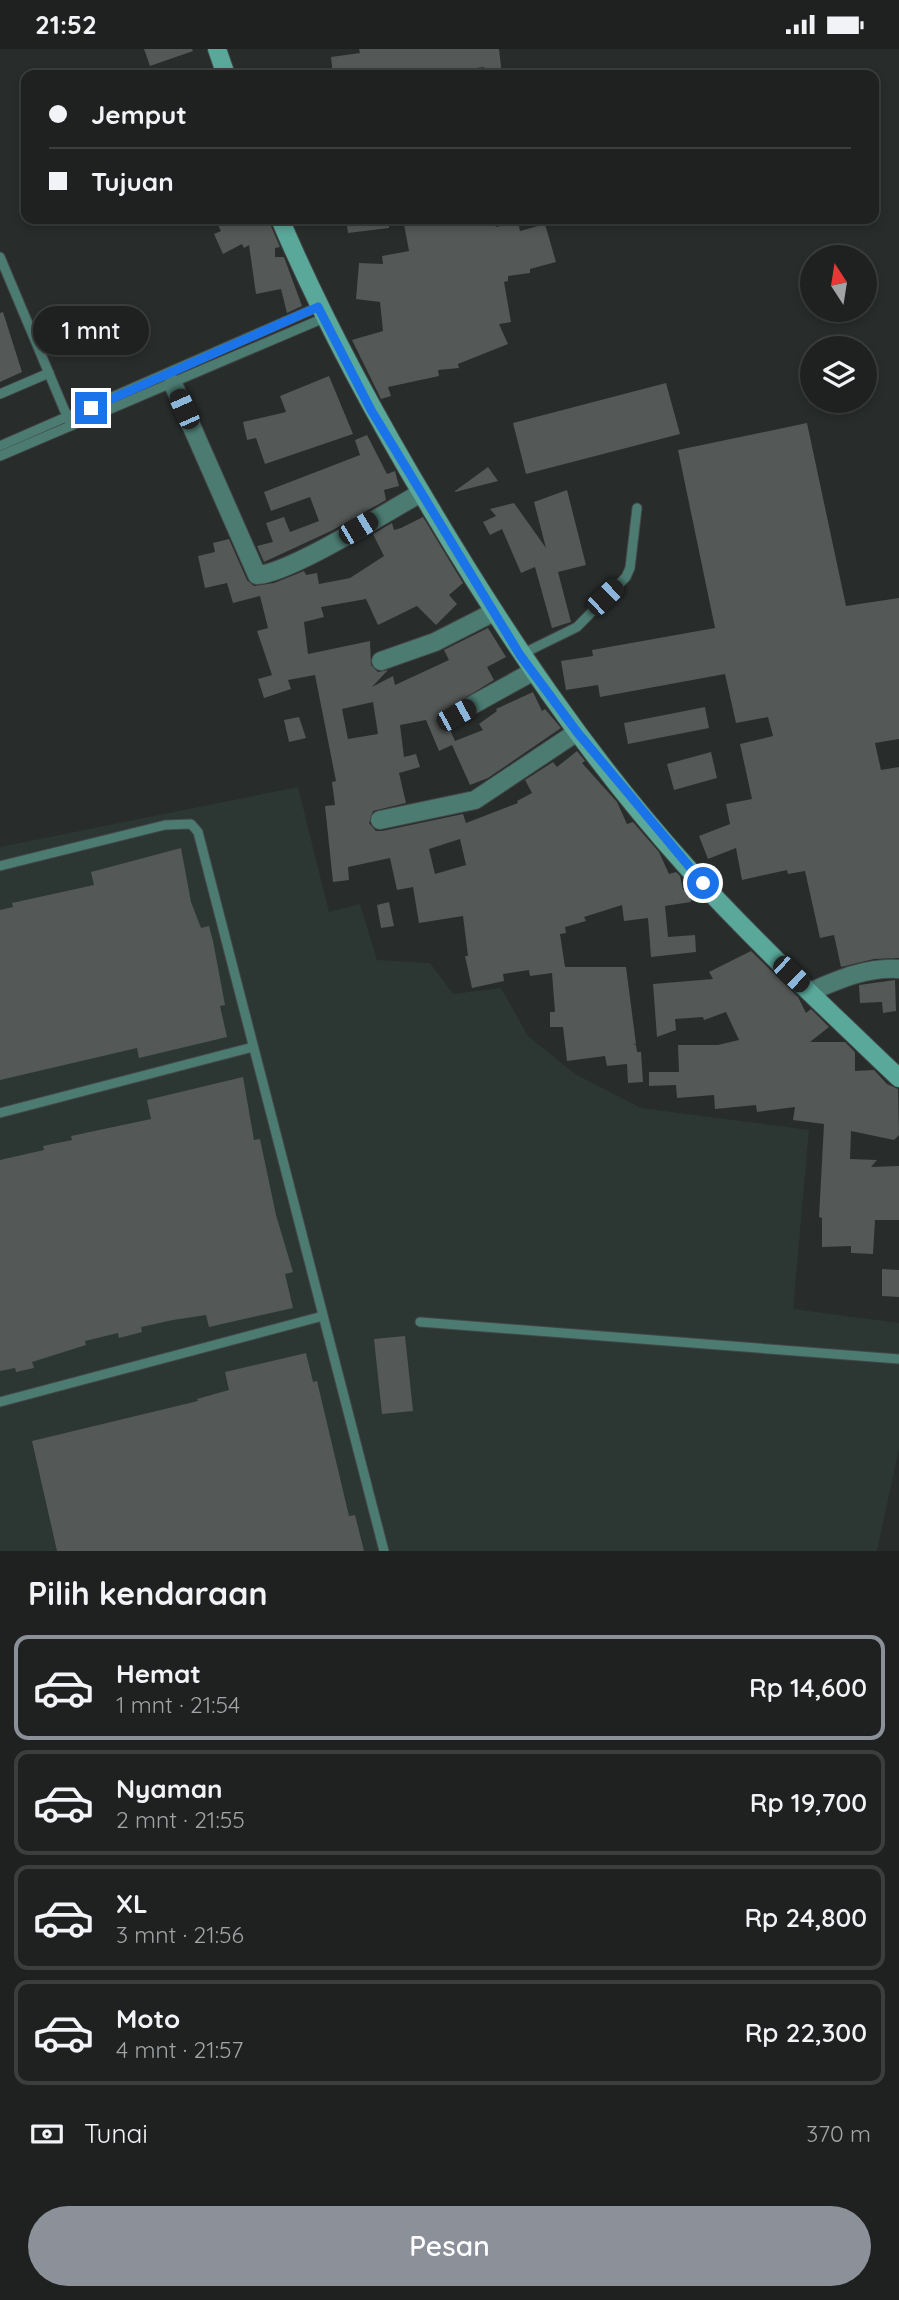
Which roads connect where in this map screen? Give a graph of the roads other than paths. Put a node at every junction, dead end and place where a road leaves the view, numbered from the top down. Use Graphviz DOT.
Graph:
graph roads {
  1 [pos="217,49"];
  2 [pos="224,70"];
  3 [pos="282,224"];
  4 [pos="0,257"];
  5 [pos="321,313"];
  6 [pos="49,373"];
  7 [pos="173,384"];
  8 [pos="0,394"];
  9 [pos="69,422"];
  10 [pos="0,446"];
  11 [pos="0,456"];
  12 [pos="421,493"];
  13 [pos="637,508"];
  14 [pos="492,613"];
  15 [pos="520,655"];
  16 [pos="381,661"];
  17 [pos="532,672"];
  18 [pos="456,715"];
  19 [pos="577,732"];
  20 [pos="380,820"];
  21 [pos="0,866"];
  22 [pos="899,969"];
  23 [pos="810,992"];
  24 [pos="253,1047"];
  25 [pos="899,1078"];
  26 [pos="0,1114"];
  27 [pos="323,1316"];
  28 [pos="419,1322"];
  29 [pos="899,1359"];
  30 [pos="0,1402"];
  31 [pos="384,1551"];
  1 -- 2 [label="main road"];
  3 -- 5 [label="main road"];
  4 -- 6 [label="lane"];
  5 -- 7 [label="lane"];
  5 -- 9 [label="lane"];
  5 -- 12 [label="main road"];
  6 -- 8 [label="lane"];
  6 -- 9 [label="lane"];
  7 -- 9 [label="lane"];
  7 -- 12 [label="street"];
  9 -- 10 [label="lane"];
  9 -- 11 [label="lane"];
  12 -- 14 [label="main road"];
  13 -- 15 [label="lane"];
  14 -- 15 [label="main road"];
  14 -- 16 [label="street"];
  15 -- 17 [label="main road"];
  17 -- 18 [label="street"];
  17 -- 19 [label="main road"];
  19 -- 20 [label="street"];
  19 -- 23 [label="main road"];
  21 -- 24 [label="lane"];
  22 -- 23 [label="street"];
  23 -- 25 [label="main road"];
  24 -- 26 [label="lane"];
  24 -- 27 [label="lane"];
  27 -- 30 [label="lane"];
  27 -- 31 [label="lane"];
  28 -- 29 [label="lane"];
}
